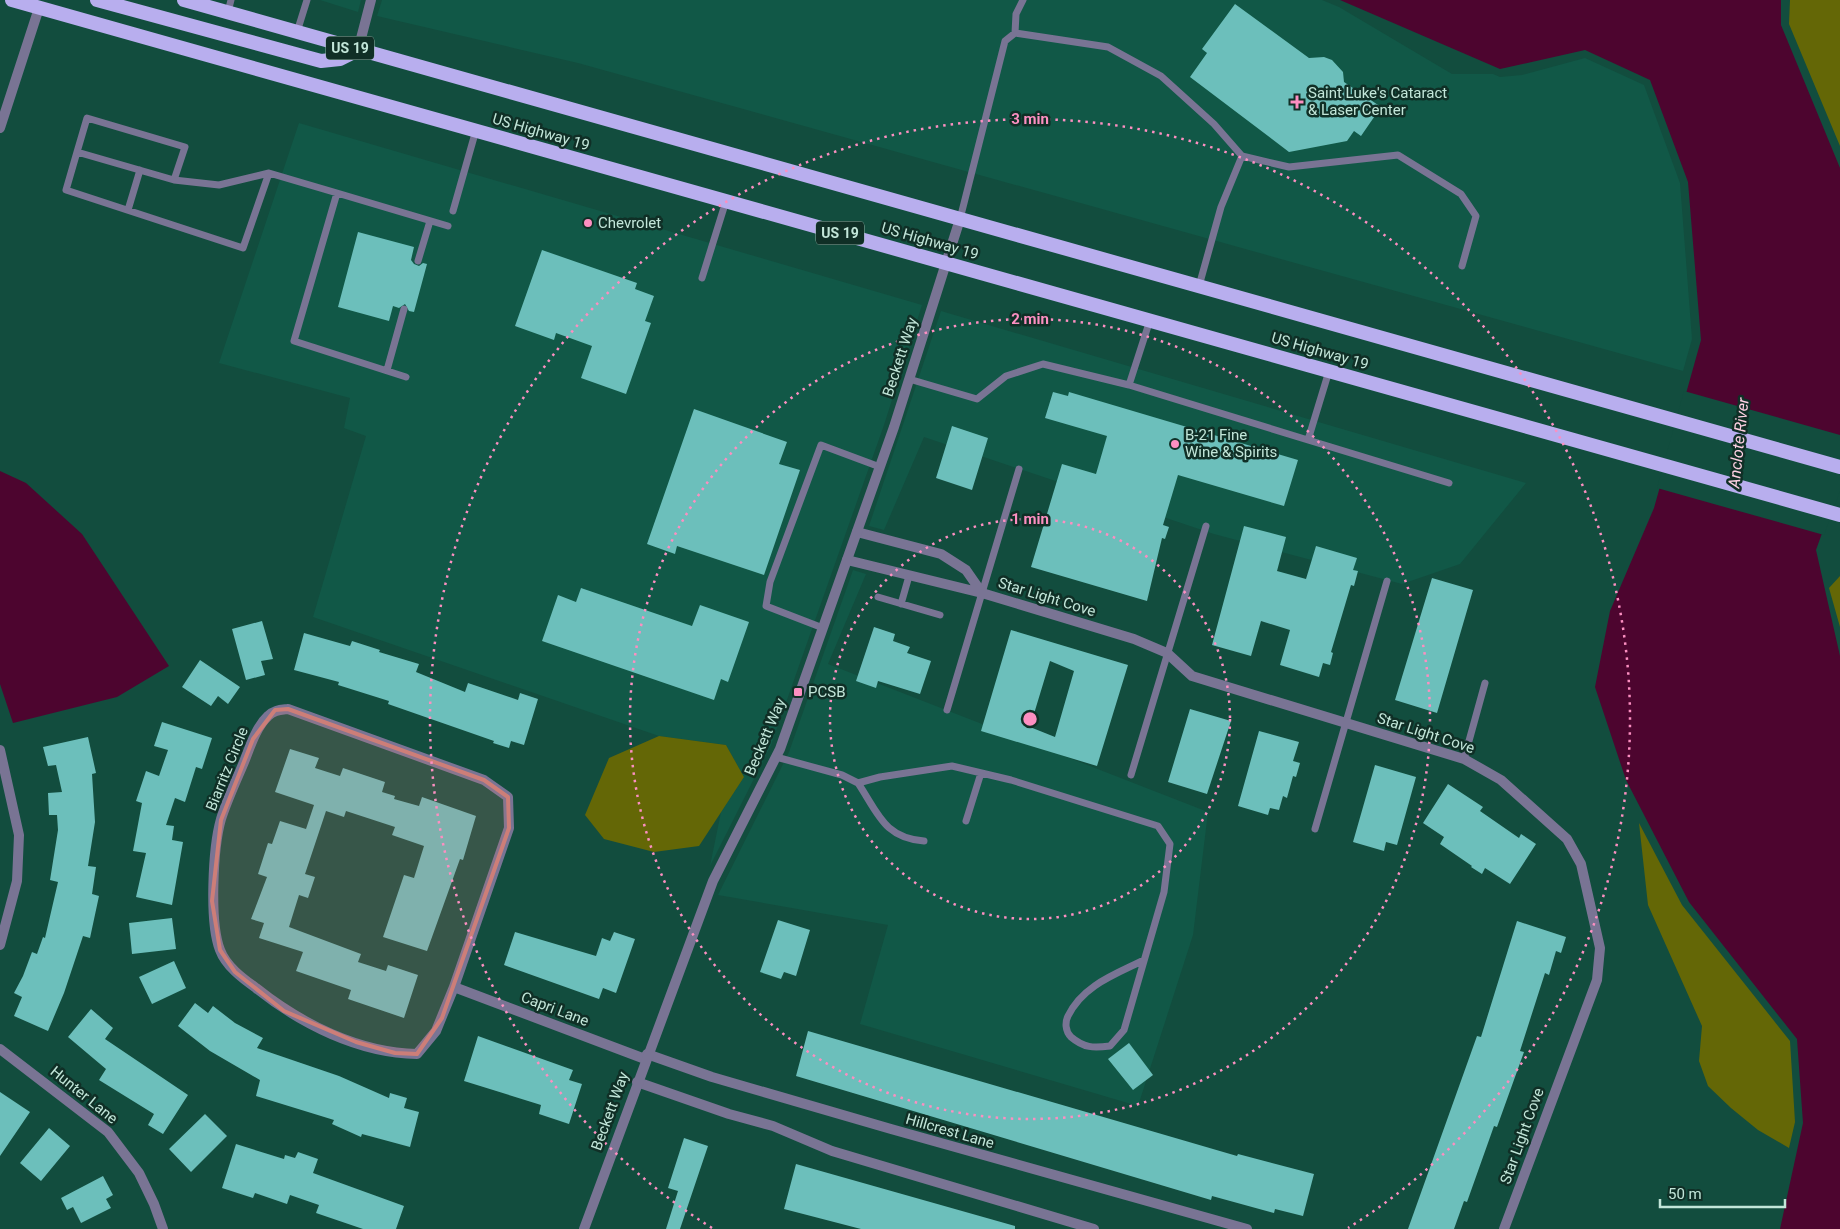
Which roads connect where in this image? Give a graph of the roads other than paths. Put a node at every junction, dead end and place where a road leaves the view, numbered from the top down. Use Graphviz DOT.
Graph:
graph roads {
  1 [pos="12,0"];
  2 [pos="97,0"];
  3 [pos="184,0"];
  4 [pos="307,0"];
  5 [pos="372,0"];
  6 [pos="1023,0"];
  7 [pos="44,4"];
  8 [pos="230,6"];
  9 [pos="297,32"];
  10 [pos="1015,33"];
  11 [pos="358,50"];
  12 [pos="0,126"];
  13 [pos="476,130"];
  14 [pos="77,152"];
  15 [pos="1242,156"];
  16 [pos="140,170"];
  17 [pos="269,173"];
  18 [pos="174,180"];
  19 [pos="338,193"];
  20 [pos="726,201"];
  21 [pos="128,210"];
  22 [pos="452,210"];
  23 [pos="960,219"];
  24 [pos="430,221"];
  25 [pos="448,226"];
  26 [pos="418,261"];
  27 [pos="946,263"];
  28 [pos="1462,266"];
  29 [pos="702,278"];
  30 [pos="1199,286"];
  31 [pos="404,309"];
  32 [pos="1150,320"];
  33 [pos="387,370"];
  34 [pos="1329,371"];
  35 [pos="406,377"];
  36 [pos="909,379"];
  37 [pos="1129,385"];
  38 [pos="1308,440"];
  39 [pos="880,467"];
  40 [pos="1840,467"];
  41 [pos="1019,469"];
  42 [pos="1448,483"];
  43 [pos="1840,515"];
  44 [pos="1206,526"];
  45 [pos="857,532"];
  46 [pos="847,560"];
  47 [pos="909,576"];
  48 [pos="1387,581"];
  49 [pos="982,593"];
  50 [pos="878,597"];
  51 [pos="901,604"];
  52 [pos="940,615"];
  53 [pos="823,628"];
  54 [pos="1166,652"];
  55 [pos="1485,683"];
  56 [pos="947,710"];
  57 [pos="1345,723"];
  58 [pos="0,750"];
  59 [pos="776,757"];
  60 [pos="1464,759"];
  61 [pos="981,773"];
  62 [pos="1131,775"];
  63 [pos="858,783"];
  64 [pos="966,821"];
  65 [pos="1314,829"];
  66 [pos="924,841"];
  67 [pos="0,945"];
  68 [pos="1144,960"];
  69 [pos="454,987"];
  70 [pos="0,1049"];
  71 [pos="646,1056"];
  72 [pos="637,1082"];
  73 [pos="163,1229"];
  74 [pos="584,1229"];
  75 [pos="1094,1229"];
  76 [pos="1247,1229"];
  77 [pos="1504,1229"];
  1 -- 7 [label="highway, US Highway 19 / US 19"];
  2 -- 11 [label="highway"];
  3 -- 8 [label="highway, US Highway 19 / US 19"];
  4 -- 9 [label="lane"];
  5 -- 11 [label="street"];
  6 -- 10 [label="lane"];
  7 -- 12 [label="street"];
  7 -- 13 [label="highway, US Highway 19 / US 19"];
  8 -- 9 [label="highway, US Highway 19 / US 19"];
  9 -- 11 [label="highway, US Highway 19 / US 19"];
  10 -- 15 [label="lane"];
  10 -- 23 [label="lane"];
  11 -- 23 [label="highway, US Highway 19 / US 19"];
  13 -- 20 [label="highway, US Highway 19 / US 19"];
  13 -- 22 [label="lane"];
  14 -- 16 [label="lane"];
  14 -- 18 [label="lane"];
  14 -- 21 [label="lane"];
  15 -- 28 [label="lane"];
  15 -- 30 [label="lane"];
  16 -- 18 [label="lane"];
  16 -- 21 [label="lane"];
  17 -- 18 [label="lane"];
  17 -- 19 [label="lane"];
  17 -- 21 [label="lane"];
  19 -- 24 [label="lane"];
  19 -- 33 [label="lane"];
  20 -- 27 [label="highway, US Highway 19 / US 19"];
  20 -- 29 [label="lane"];
  23 -- 27 [label="street, Beckett Way"];
  23 -- 30 [label="highway, US Highway 19 / US 19"];
  24 -- 25 [label="lane"];
  24 -- 26 [label="lane"];
  27 -- 32 [label="highway, US Highway 19 / US 19"];
  27 -- 36 [label="street, Beckett Way"];
  30 -- 40 [label="highway, US Highway 19 / US 19"];
  31 -- 33 [label="lane"];
  32 -- 34 [label="highway, US Highway 19 / US 19"];
  32 -- 37 [label="lane"];
  33 -- 35 [label="lane"];
  34 -- 38 [label="lane"];
  34 -- 43 [label="highway, US Highway 19 / US 19"];
  36 -- 37 [label="lane"];
  36 -- 39 [label="street, Beckett Way"];
  37 -- 38 [label="lane"];
  38 -- 42 [label="lane"];
  39 -- 45 [label="street, Beckett Way"];
  39 -- 53 [label="lane"];
  41 -- 49 [label="lane"];
  44 -- 54 [label="lane"];
  45 -- 46 [label="street, Beckett Way"];
  45 -- 49 [label="street, Star Light Cove"];
  46 -- 47 [label="street, Star Light Cove"];
  46 -- 53 [label="street, Beckett Way"];
  47 -- 49 [label="street, Star Light Cove"];
  47 -- 51 [label="lane"];
  48 -- 57 [label="lane"];
  49 -- 54 [label="street, Star Light Cove"];
  49 -- 56 [label="lane"];
  50 -- 51 [label="lane"];
  51 -- 52 [label="lane"];
  53 -- 59 [label="street, Beckett Way"];
  54 -- 57 [label="street, Star Light Cove"];
  54 -- 62 [label="lane"];
  55 -- 60 [label="lane"];
  57 -- 60 [label="street, Star Light Cove"];
  57 -- 65 [label="lane"];
  58 -- 67 [label="street"];
  59 -- 63 [label="lane"];
  59 -- 71 [label="street, Beckett Way"];
  60 -- 77 [label="street, Star Light Cove"];
  61 -- 63 [label="lane"];
  61 -- 64 [label="lane"];
  61 -- 68 [label="lane"];
  63 -- 66 [label="lane"];
  68 -- 68 [label="lane"];
  69 -- 69 [label="street, Biarritz Circle"];
  69 -- 71 [label="street, Capri Lane"];
  70 -- 73 [label="street, Hunter Lane"];
  71 -- 72 [label="street, Beckett Way"];
  71 -- 76 [label="street, Hillcrest Lane"];
  72 -- 74 [label="street, Beckett Way"];
  72 -- 75 [label="street"];
}
